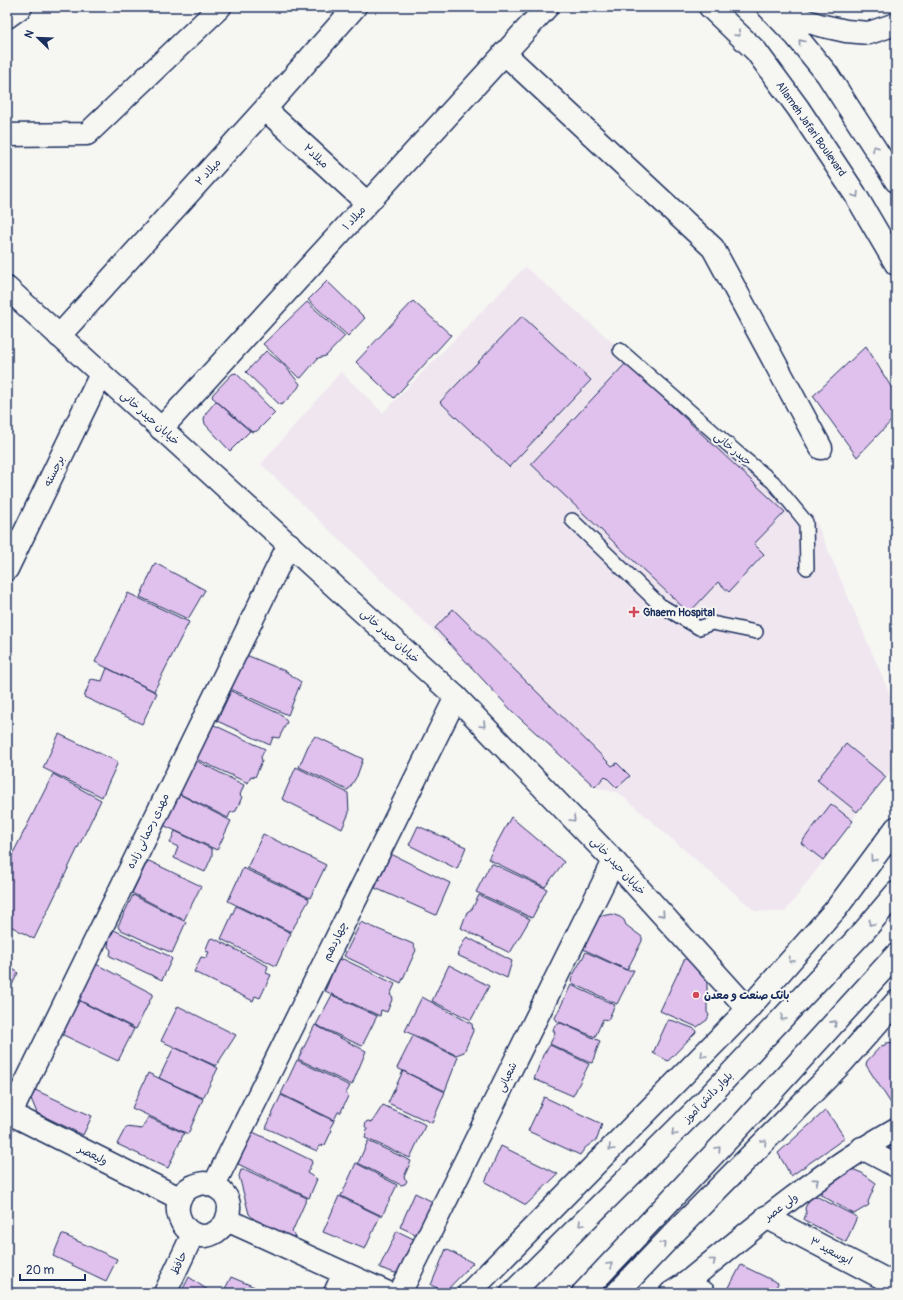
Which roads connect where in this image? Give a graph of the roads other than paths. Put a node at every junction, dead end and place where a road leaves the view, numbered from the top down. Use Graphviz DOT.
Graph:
graph roads {
  1 [pos="20,7"];
  2 [pos="220,7"];
  3 [pos="355,7"];
  4 [pos="547,7"];
  5 [pos="710,7"];
  6 [pos="769,8"];
  7 [pos="7,17"];
  8 [pos="896,24"];
  9 [pos="504,53"];
  10 [pos="265,109"];
  11 [pos="7,135"];
  12 [pos="894,176"];
  13 [pos="367,203"];
  14 [pos="896,264"];
  15 [pos="7,288"];
  16 [pos="59,336"];
  17 [pos="620,350"];
  18 [pos="101,374"];
  19 [pos="162,429"];
  20 [pos="821,448"];
  21 [pos="572,520"];
  22 [pos="289,544"];
  23 [pos="807,568"];
  24 [pos="7,569"];
  25 [pos="756,632"];
  26 [pos="456,697"];
  27 [pos="896,828"];
  28 [pos="614,861"];
  29 [pos="896,893"];
  30 [pos="896,955"];
  31 [pos="896,1002"];
  32 [pos="748,1009"];
  33 [pos="8,1114"];
  34 [pos="896,1129"];
  35 [pos="862,1148"];
  36 [pos="896,1166"];
  37 [pos="214,1185"];
  38 [pos="179,1198"];
  39 [pos="766,1218"];
  40 [pos="227,1220"];
  41 [pos="193,1234"];
  42 [pos="344,1273"];
  43 [pos="896,1285"];
  44 [pos="687,1290"];
  45 [pos="165,1293"];
  46 [pos="335,1293"];
  47 [pos="388,1293"];
  48 [pos="400,1293"];
  49 [pos="469,1293"];
  50 [pos="512,1293"];
  51 [pos="583,1293"];
  52 [pos="616,1293"];
  1 -- 7 [label="street"];
  2 -- 11 [label="street"];
  3 -- 10 [label="street, میلاد ۲"];
  4 -- 9 [label="street, میلاد ۱"];
  5 -- 14 [label="street, Allameh Jafari Boulevard, one-way"];
  6 -- 8 [label="street"];
  12 -- 6 [label="street, one-way"];
  9 -- 13 [label="street, میلاد ۱"];
  9 -- 20 [label="street"];
  10 -- 13 [label="street, میلاد۲"];
  10 -- 16 [label="street, میلاد ۲"];
  13 -- 19 [label="street, میلاد ۱"];
  15 -- 16 [label="street, خیابان حیدر خانی"];
  16 -- 18 [label="street, خیابان حیدر خانی"];
  17 -- 23 [label="lane, حیدر خانی"];
  18 -- 19 [label="street, خیابان حیدر خانی"];
  18 -- 24 [label="street, برجسته"];
  19 -- 22 [label="street, خیابان حیدر خانی"];
  21 -- 25 [label="lane"];
  22 -- 26 [label="street, خیابان حیدر خانی"];
  22 -- 33 [label="street, مهدی رحمانی زاده"];
  26 -- 28 [label="street, خیابان حیدر خانی, one-way"];
  26 -- 37 [label="street, چهاردهم"];
  27 -- 32 [label="street, one-way"];
  28 -- 32 [label="street, خیابان حیدر خانی, one-way"];
  28 -- 48 [label="street, شعبانی"];
  29 -- 50 [label="street, بلوار دانش آموز, one-way"];
  51 -- 30 [label="street, one-way"];
  52 -- 31 [label="street, one-way"];
  32 -- 49 [label="street, one-way"];
  33 -- 38 [label="street, ولیعصر"];
  34 -- 35 [label="street, ولی عصر"];
  35 -- 36 [label="street"];
  39 -- 35 [label="street, ولی عصر, one-way"];
  37 -- 38 [label="street"];
  37 -- 40 [label="street"];
  38 -- 41 [label="street"];
  39 -- 43 [label="street, ابوسعید ۳"];
  44 -- 39 [label="street, ولی عصر, one-way"];
  40 -- 41 [label="street"];
  40 -- 42 [label="street"];
  41 -- 45 [label="street, حافظ"];
  42 -- 46 [label="street"];
  42 -- 47 [label="street"];
}
